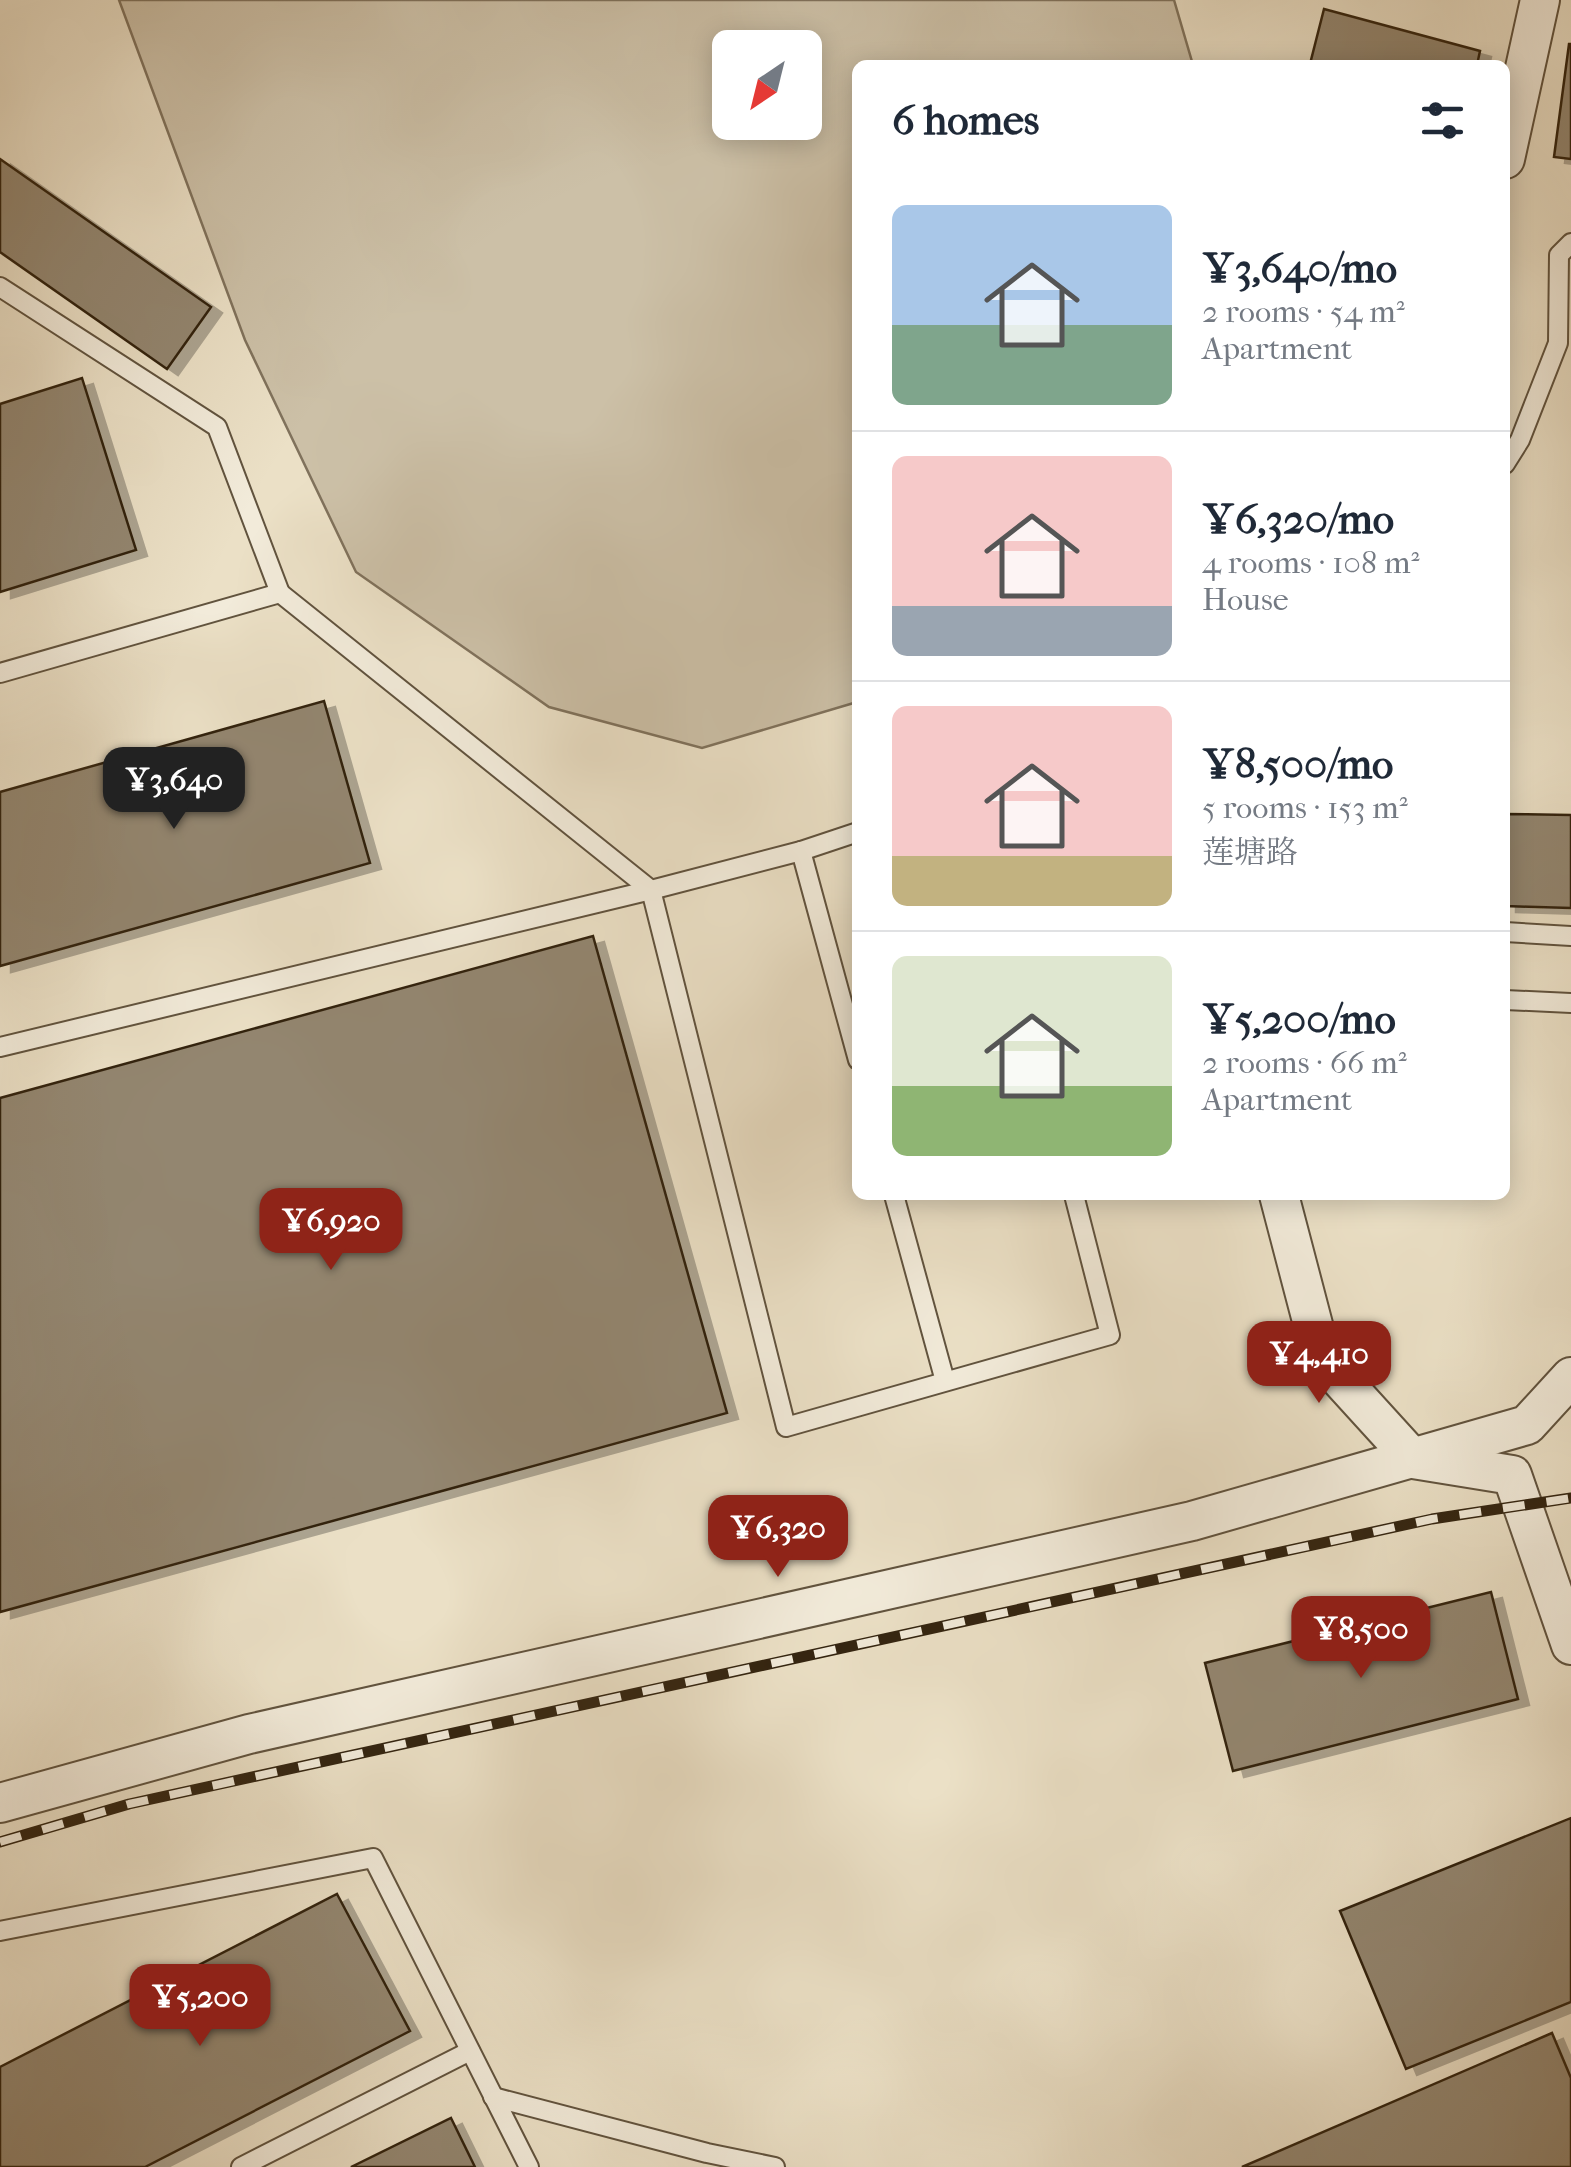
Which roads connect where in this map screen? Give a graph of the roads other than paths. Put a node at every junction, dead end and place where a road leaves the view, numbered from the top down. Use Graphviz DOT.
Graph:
graph roads {
  1 [pos="1540,0"];
  2 [pos="1510,136"];
  3 [pos="1571,243"];
  4 [pos="0,287"];
  5 [pos="1510,456"];
  6 [pos="280,593"];
  7 [pos="0,672"];
  8 [pos="852,834"];
  9 [pos="801,851"];
  10 [pos="651,890"];
  11 [pos="1510,932"];
  12 [pos="1571,936"];
  13 [pos="1510,1000"];
  14 [pos="1571,1003"];
  15 [pos="852,1038"];
  16 [pos="0,1047"];
  17 [pos="895,1200"];
  18 [pos="1075,1200"];
  19 [pos="1280,1200"];
  20 [pos="1571,1377"];
  21 [pos="945,1380"];
  22 [pos="1413,1459"];
  23 [pos="1556,1555"];
  24 [pos="1571,1645"];
  25 [pos="0,1803"];
  26 [pos="0,1931"];
  27 [pos="470,2051"];
  28 [pos="493,2097"];
  29 [pos="242,2167"];
  30 [pos="529,2167"];
  31 [pos="775,2167"];
  1 -- 2 [label="street"];
  3 -- 5 [label="lane"];
  4 -- 6 [label="lane"];
  6 -- 7 [label="lane"];
  6 -- 10 [label="lane"];
  8 -- 9 [label="lane"];
  9 -- 10 [label="lane"];
  9 -- 15 [label="lane"];
  10 -- 16 [label="lane"];
  10 -- 21 [label="lane"];
  11 -- 12 [label="lane"];
  13 -- 14 [label="lane"];
  17 -- 21 [label="lane"];
  18 -- 21 [label="lane"];
  19 -- 22 [label="street"];
  20 -- 22 [label="street"];
  22 -- 23 [label="street"];
  22 -- 25 [label="street"];
  23 -- 24 [label="street"];
  26 -- 27 [label="lane"];
  27 -- 28 [label="lane"];
  27 -- 29 [label="lane"];
  28 -- 30 [label="lane"];
  28 -- 31 [label="lane"];
}
